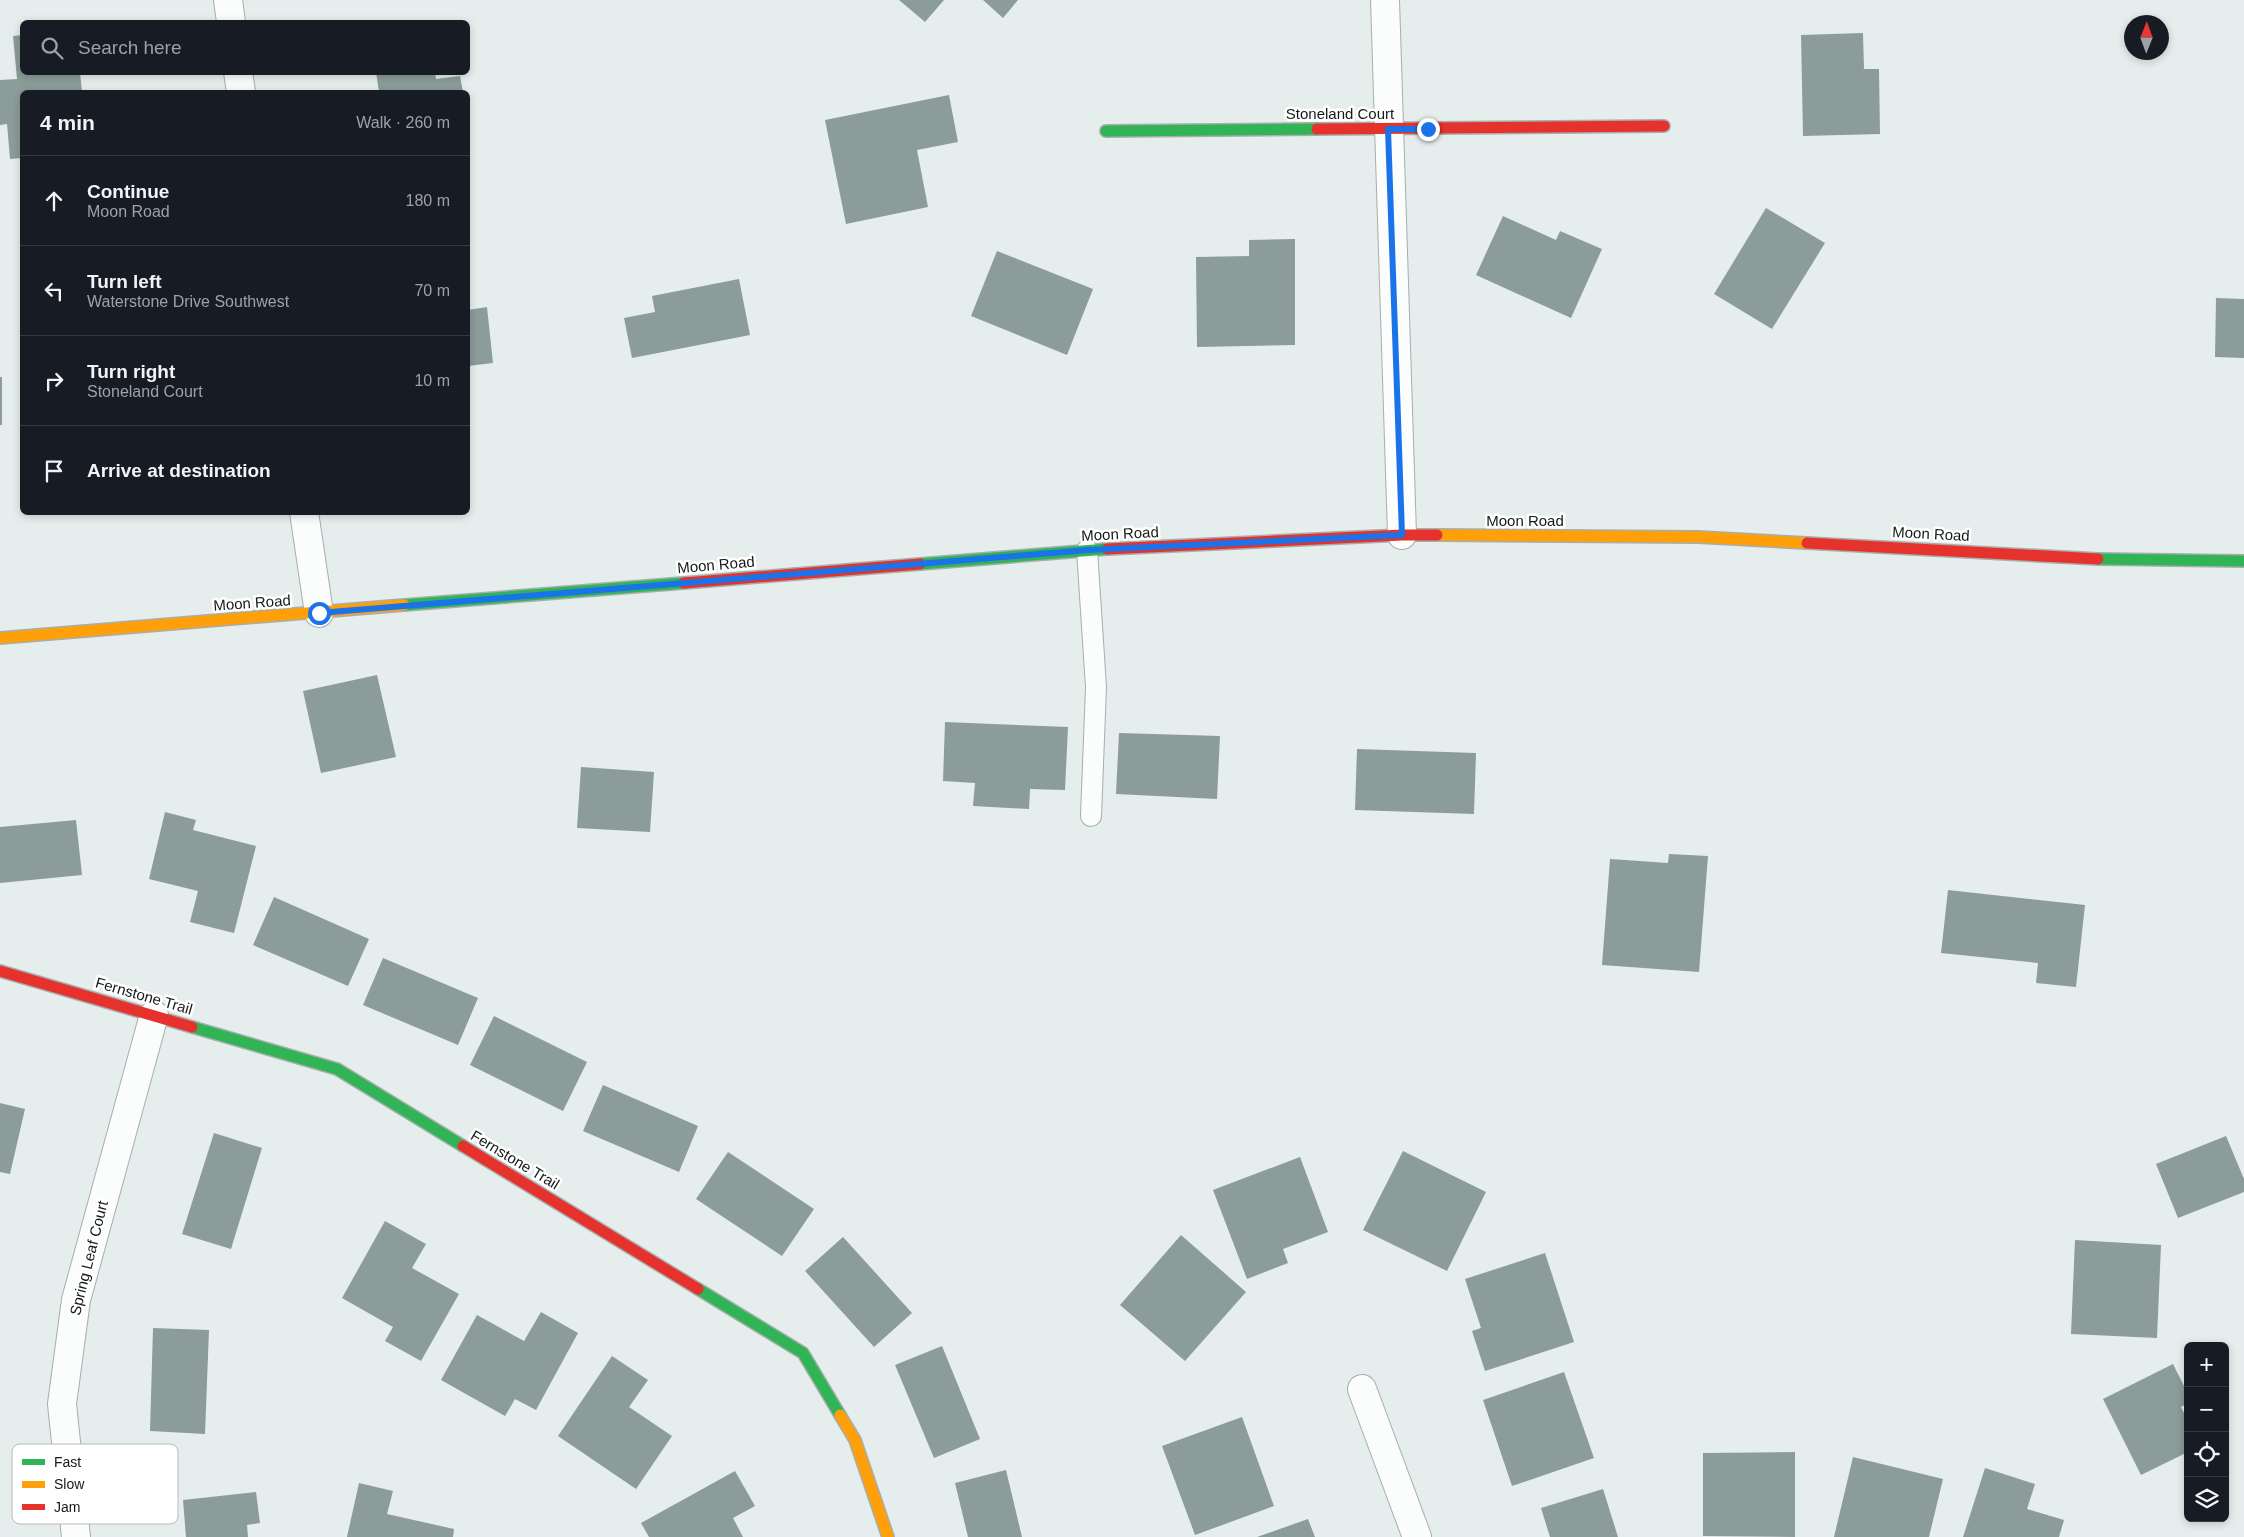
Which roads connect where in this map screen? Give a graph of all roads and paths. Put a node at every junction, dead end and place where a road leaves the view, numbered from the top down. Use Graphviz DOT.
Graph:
graph roads {
  1 [pos="228,0"];
  2 [pos="1385,0"];
  3 [pos="231,20"];
  4 [pos="238,75"];
  5 [pos="241,90"];
  6 [pos="1664,126"];
  7 [pos="1388,129"];
  8 [pos="1106,131"];
  9 [pos="304,515"];
  10 [pos="1402,535"];
  11 [pos="1088,550"];
  12 [pos="2244,561"];
  13 [pos="319,613"];
  14 [pos="0,638"];
  15 [pos="1091,816"];
  16 [pos="0,971"];
  17 [pos="154,1015"];
  18 [pos="1362,1389"];
  19 [pos="66,1444"];
  20 [pos="75,1524"];
  21 [pos="76,1537"];
  22 [pos="888,1537"];
  23 [pos="1418,1537"];
  1 -- 3 [label="street"];
  2 -- 7 [label="street"];
  4 -- 5 [label="street"];
  6 -- 7 [label="street, Stoneland Court"];
  7 -- 8 [label="street, Stoneland Court"];
  7 -- 10 [label="street"];
  9 -- 13 [label="street"];
  10 -- 11 [label="street, Moon Road"];
  10 -- 12 [label="street, Moon Road"];
  11 -- 13 [label="street, Moon Road"];
  11 -- 15 [label="lane"];
  13 -- 14 [label="street, Moon Road"];
  16 -- 17 [label="street, Fernstone Trail"];
  17 -- 19 [label="street, Spring Leaf Court"];
  17 -- 22 [label="street, Fernstone Trail"];
  18 -- 23 [label="street"];
  20 -- 21 [label="street, Spring Leaf Court"];
}
